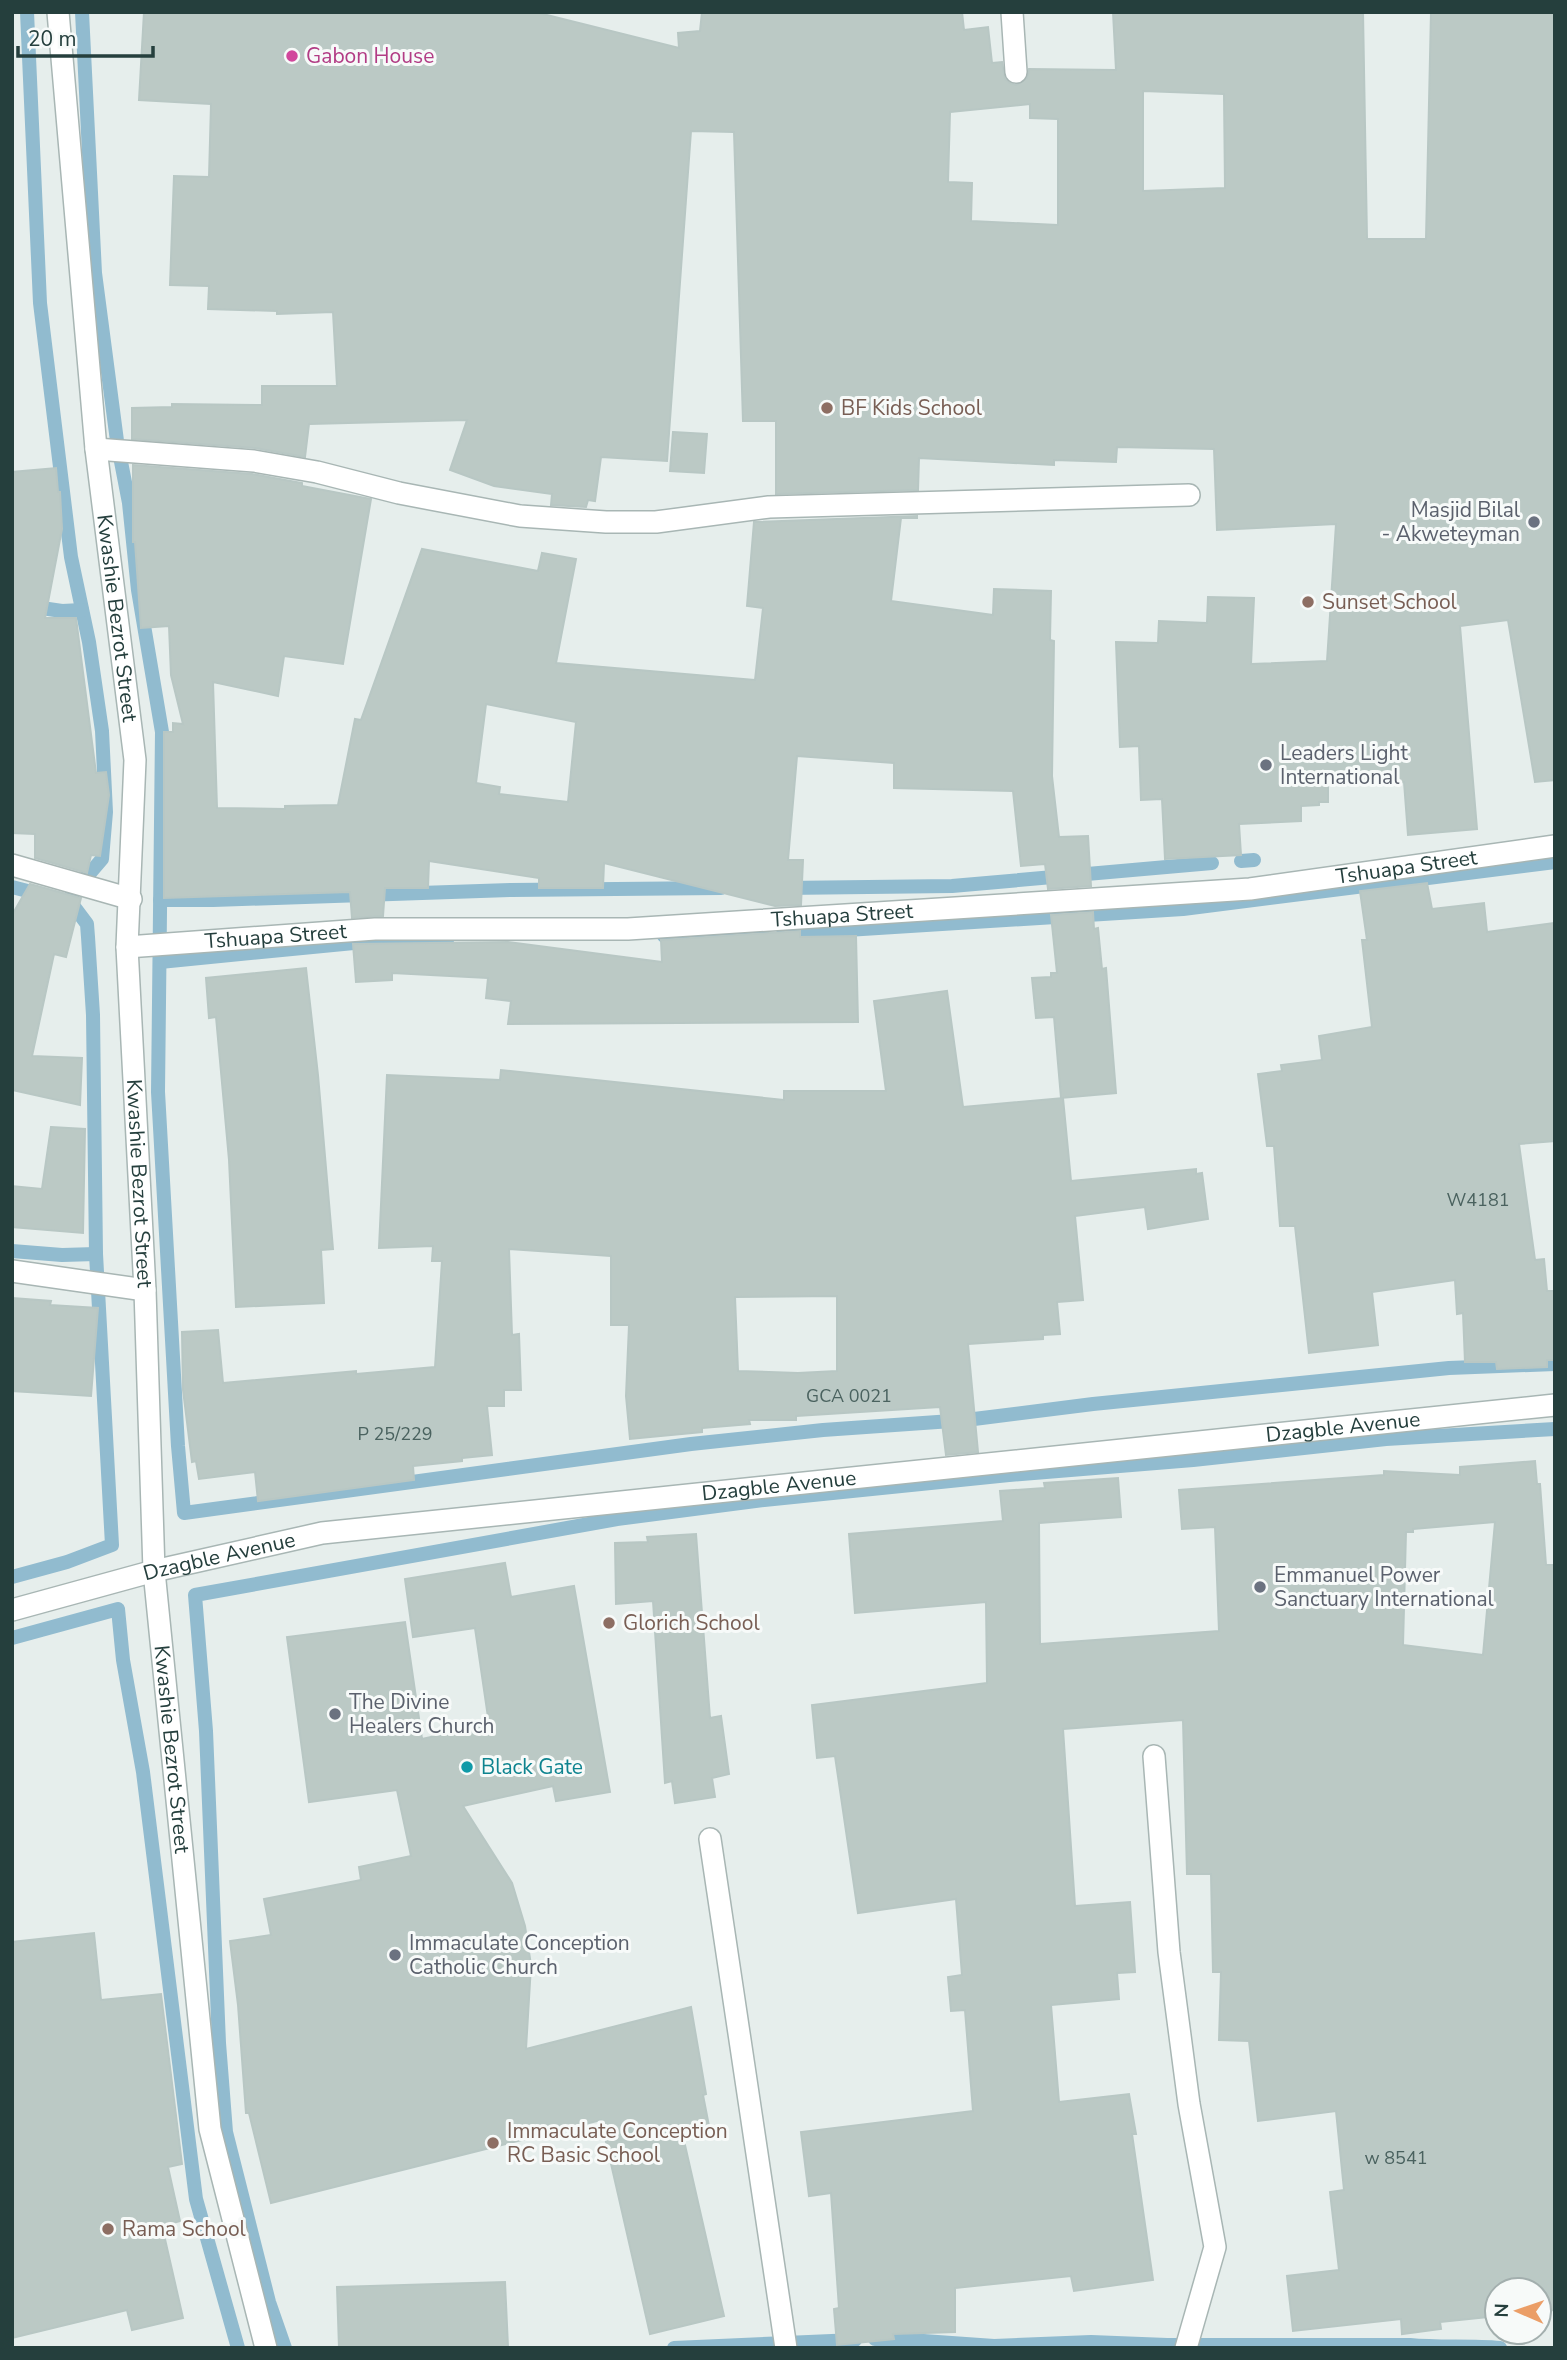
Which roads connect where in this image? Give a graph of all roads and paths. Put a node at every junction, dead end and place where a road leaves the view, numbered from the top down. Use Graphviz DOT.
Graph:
graph roads {
  1 [pos="58,12"];
  2 [pos="1012,12"];
  3 [pos="1016,72"];
  4 [pos="96,449"];
  5 [pos="1189,495"];
  6 [pos="1555,846"];
  7 [pos="12,865"];
  8 [pos="131,899"];
  9 [pos="127,947"];
  10 [pos="12,1271"];
  11 [pos="145,1290"];
  12 [pos="1555,1405"];
  13 [pos="154,1571"];
  14 [pos="12,1610"];
  15 [pos="1154,1756"];
  16 [pos="710,1839"];
  17 [pos="266,2348"];
  18 [pos="786,2348"];
  19 [pos="1186,2348"];
  1 -- 4 [label="street, Kwashie Bezrot Street"];
  2 -- 3 [label="street"];
  4 -- 5 [label="street"];
  4 -- 8 [label="street, Kwashie Bezrot Street"];
  6 -- 9 [label="street, Tshuapa Street"];
  7 -- 8 [label="street"];
  8 -- 9 [label="street, Kwashie Bezrot Street"];
  9 -- 11 [label="street, Kwashie Bezrot Street"];
  10 -- 11 [label="street"];
  11 -- 13 [label="street, Kwashie Bezrot Street"];
  12 -- 13 [label="street, Dzagble Avenue"];
  13 -- 14 [label="street, Dzagble Avenue"];
  13 -- 17 [label="street, Kwashie Bezrot Street"];
  15 -- 19 [label="street"];
  16 -- 18 [label="street"];
}
